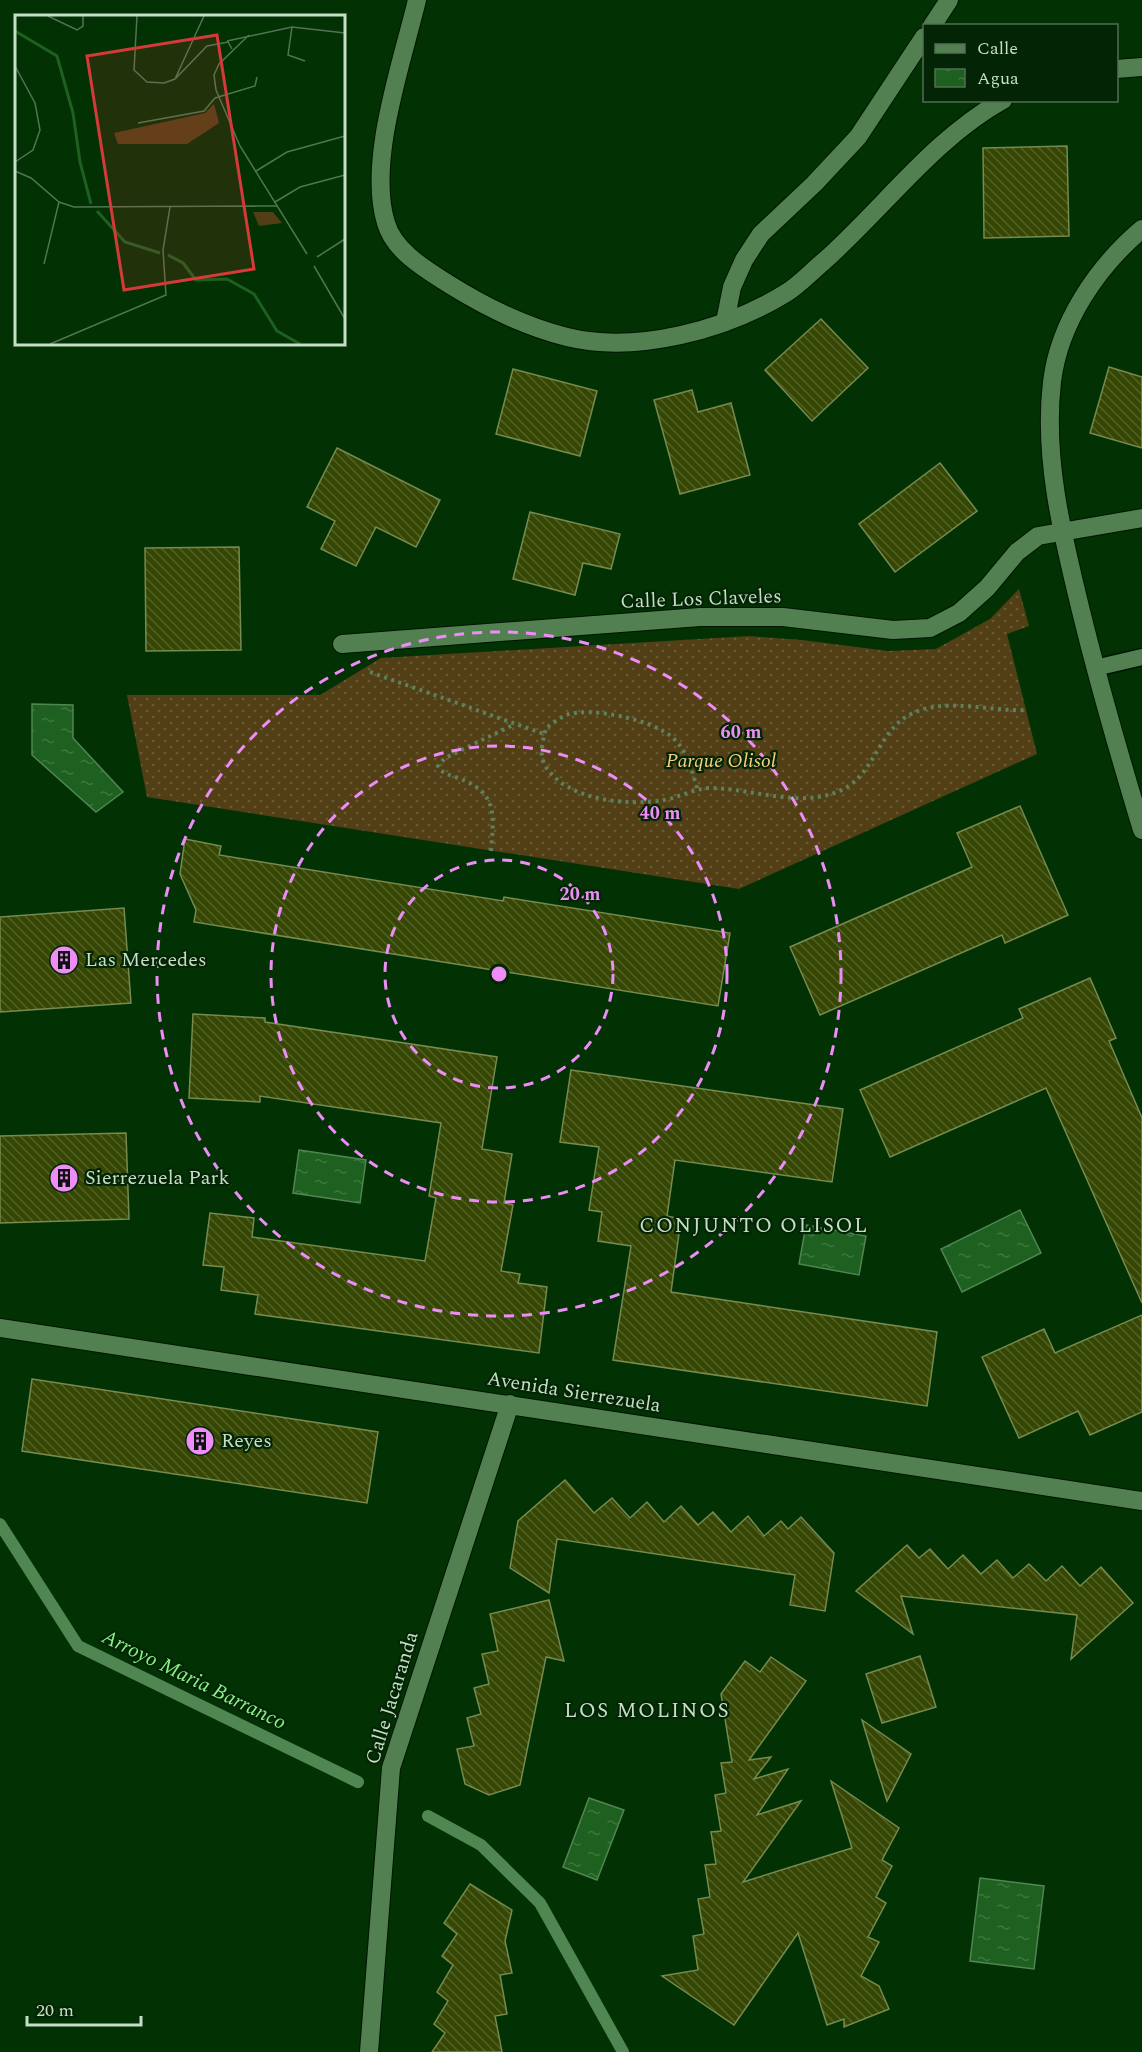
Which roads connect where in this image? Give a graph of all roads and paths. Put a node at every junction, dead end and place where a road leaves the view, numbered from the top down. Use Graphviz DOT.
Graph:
graph roads {
  1 [pos="417,0"];
  2 [pos="949,0"];
  3 [pos="933,24"];
  4 [pos="923,39"];
  5 [pos="1142,68"];
  6 [pos="1118,69"];
  7 [pos="1001,102"];
  8 [pos="1142,229"];
  9 [pos="725,322"];
  10 [pos="1142,518"];
  11 [pos="1062,532"];
  12 [pos="342,644"];
  13 [pos="1142,657"];
  14 [pos="1095,668"];
  15 [pos="362,669"];
  16 [pos="1026,710"];
  17 [pos="515,724"];
  18 [pos="544,734"];
  19 [pos="697,788"];
  20 [pos="1142,830"];
  21 [pos="491,850"];
  22 [pos="0,1328"];
  23 [pos="510,1404"];
  24 [pos="1142,1501"];
  25 [pos="369,2052"];
  1 -- 9 [label="street"];
  2 -- 3 [label="street"];
  4 -- 9 [label="street"];
  5 -- 6 [label="street"];
  7 -- 9 [label="street"];
  8 -- 11 [label="street"];
  10 -- 11 [label="street, Calle Los Claveles"];
  11 -- 12 [label="street, Calle Los Claveles"];
  11 -- 14 [label="street"];
  13 -- 14 [label="lane"];
  14 -- 20 [label="street"];
  15 -- 17 [label="path"];
  16 -- 19 [label="path"];
  17 -- 18 [label="path"];
  17 -- 21 [label="path"];
  18 -- 19 [label="path"];
  18 -- 19 [label="path"];
  22 -- 23 [label="street, Avenida Sierrezuela"];
  23 -- 24 [label="street, Avenida Sierrezuela"];
  23 -- 25 [label="street, Calle Jacaranda"];
}
